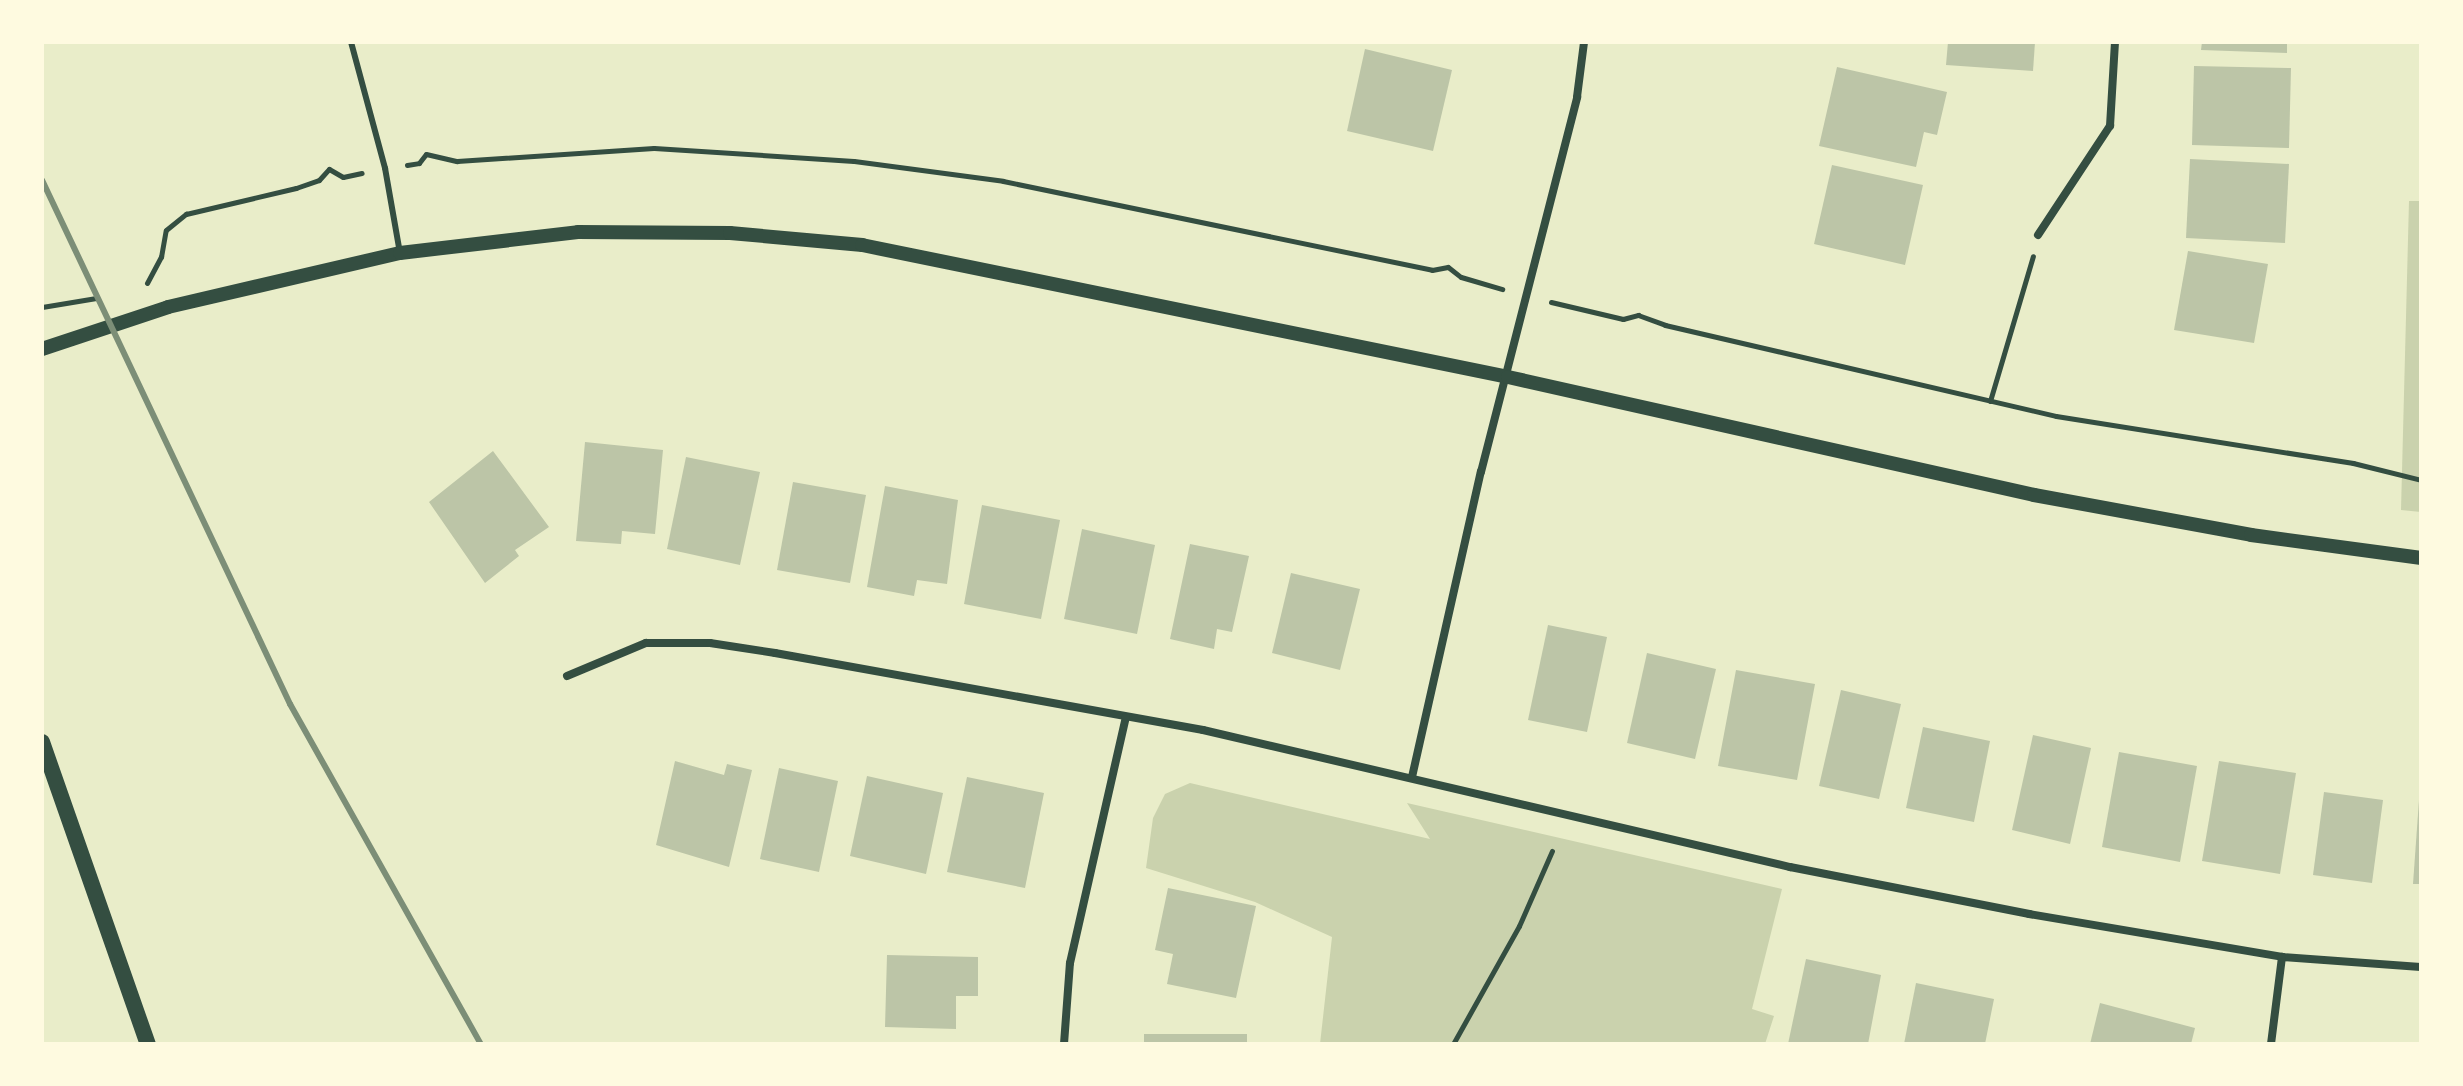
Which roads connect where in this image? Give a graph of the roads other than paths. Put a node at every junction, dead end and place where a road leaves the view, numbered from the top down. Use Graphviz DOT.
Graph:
graph roads {
  1 [pos="351,42"];
  2 [pos="1584,42"];
  3 [pos="2115,42"];
  4 [pos="2038,235"];
  5 [pos="400,253"];
  6 [pos="42,349"];
  7 [pos="1508,377"];
  8 [pos="2421,558"];
  9 [pos="567,676"];
  10 [pos="1126,717"];
  11 [pos="42,742"];
  12 [pos="1412,777"];
  13 [pos="2282,957"];
  14 [pos="2421,967"];
  15 [pos="148,1044"];
  16 [pos="1064,1044"];
  17 [pos="2271,1044"];
  1 -- 5 [label="lane"];
  2 -- 7 [label="street"];
  3 -- 4 [label="street"];
  5 -- 6 [label="street"];
  5 -- 7 [label="street"];
  7 -- 8 [label="street"];
  7 -- 12 [label="street"];
  9 -- 10 [label="street"];
  10 -- 12 [label="street"];
  10 -- 16 [label="street"];
  11 -- 15 [label="main road"];
  12 -- 13 [label="street"];
  13 -- 14 [label="street"];
  13 -- 17 [label="street"];
}
